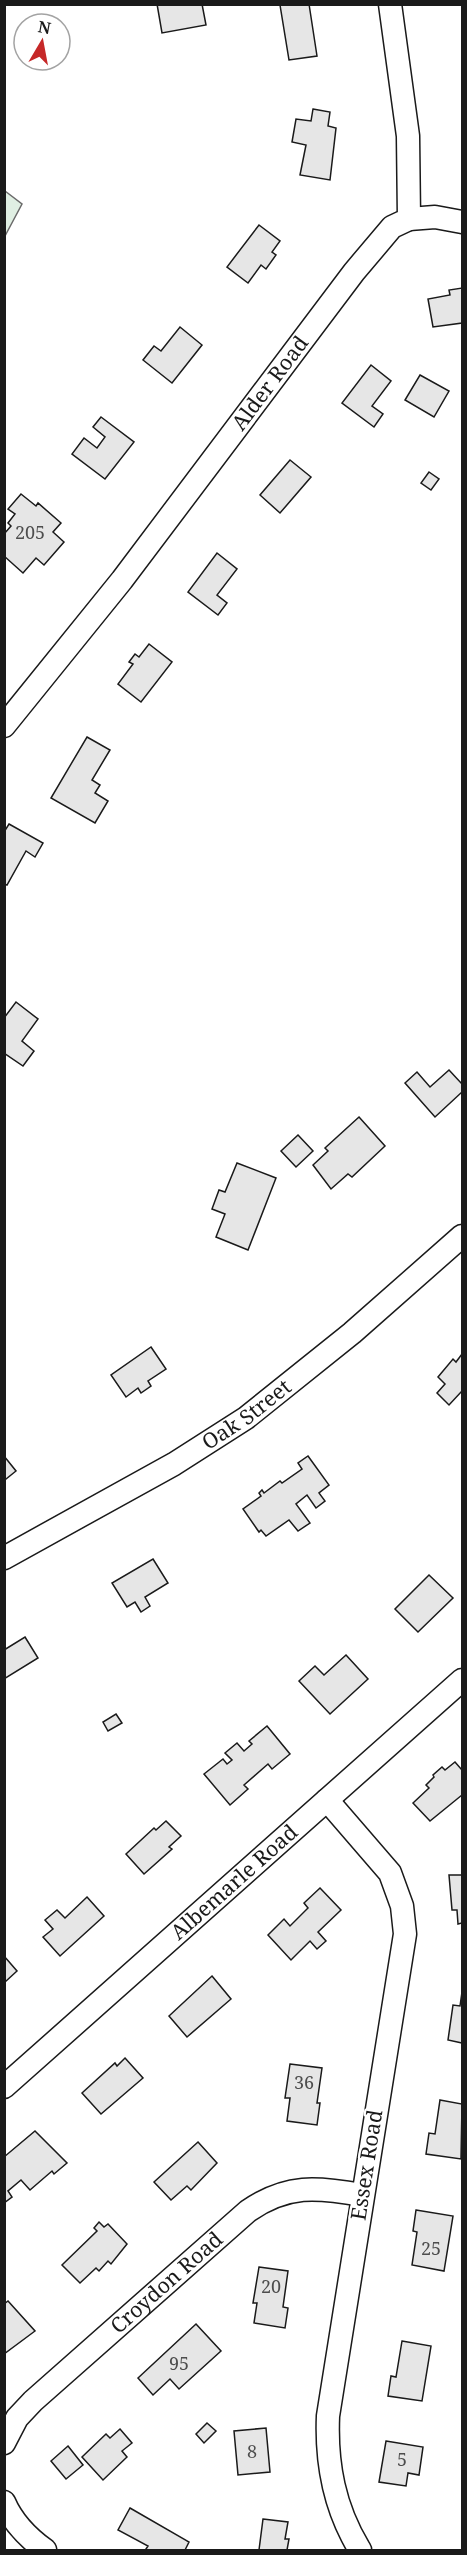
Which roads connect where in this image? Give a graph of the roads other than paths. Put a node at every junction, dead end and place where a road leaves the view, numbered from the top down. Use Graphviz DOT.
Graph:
graph roads {
  1 [pos="390,4"];
  2 [pos="409,219"];
  3 [pos="462,222"];
  4 [pos="4,726"];
  5 [pos="462,1236"];
  6 [pos="4,1558"];
  7 [pos="462,1680"];
  8 [pos="327,1800"];
  9 [pos="4,2087"];
  10 [pos="362,2195"];
  11 [pos="4,2443"];
  12 [pos="4,2502"];
  13 [pos="45,2550"];
  14 [pos="360,2550"];
  1 -- 2 [label="street"];
  2 -- 3 [label="street"];
  2 -- 4 [label="street, Alder Road"];
  5 -- 6 [label="street, Oak Street"];
  7 -- 8 [label="street, Albemarle Road"];
  8 -- 9 [label="street, Albemarle Road"];
  8 -- 10 [label="street, Essex Road"];
  10 -- 11 [label="street, Croydon Road"];
  10 -- 14 [label="street, Essex Road"];
  12 -- 13 [label="street"];
}
